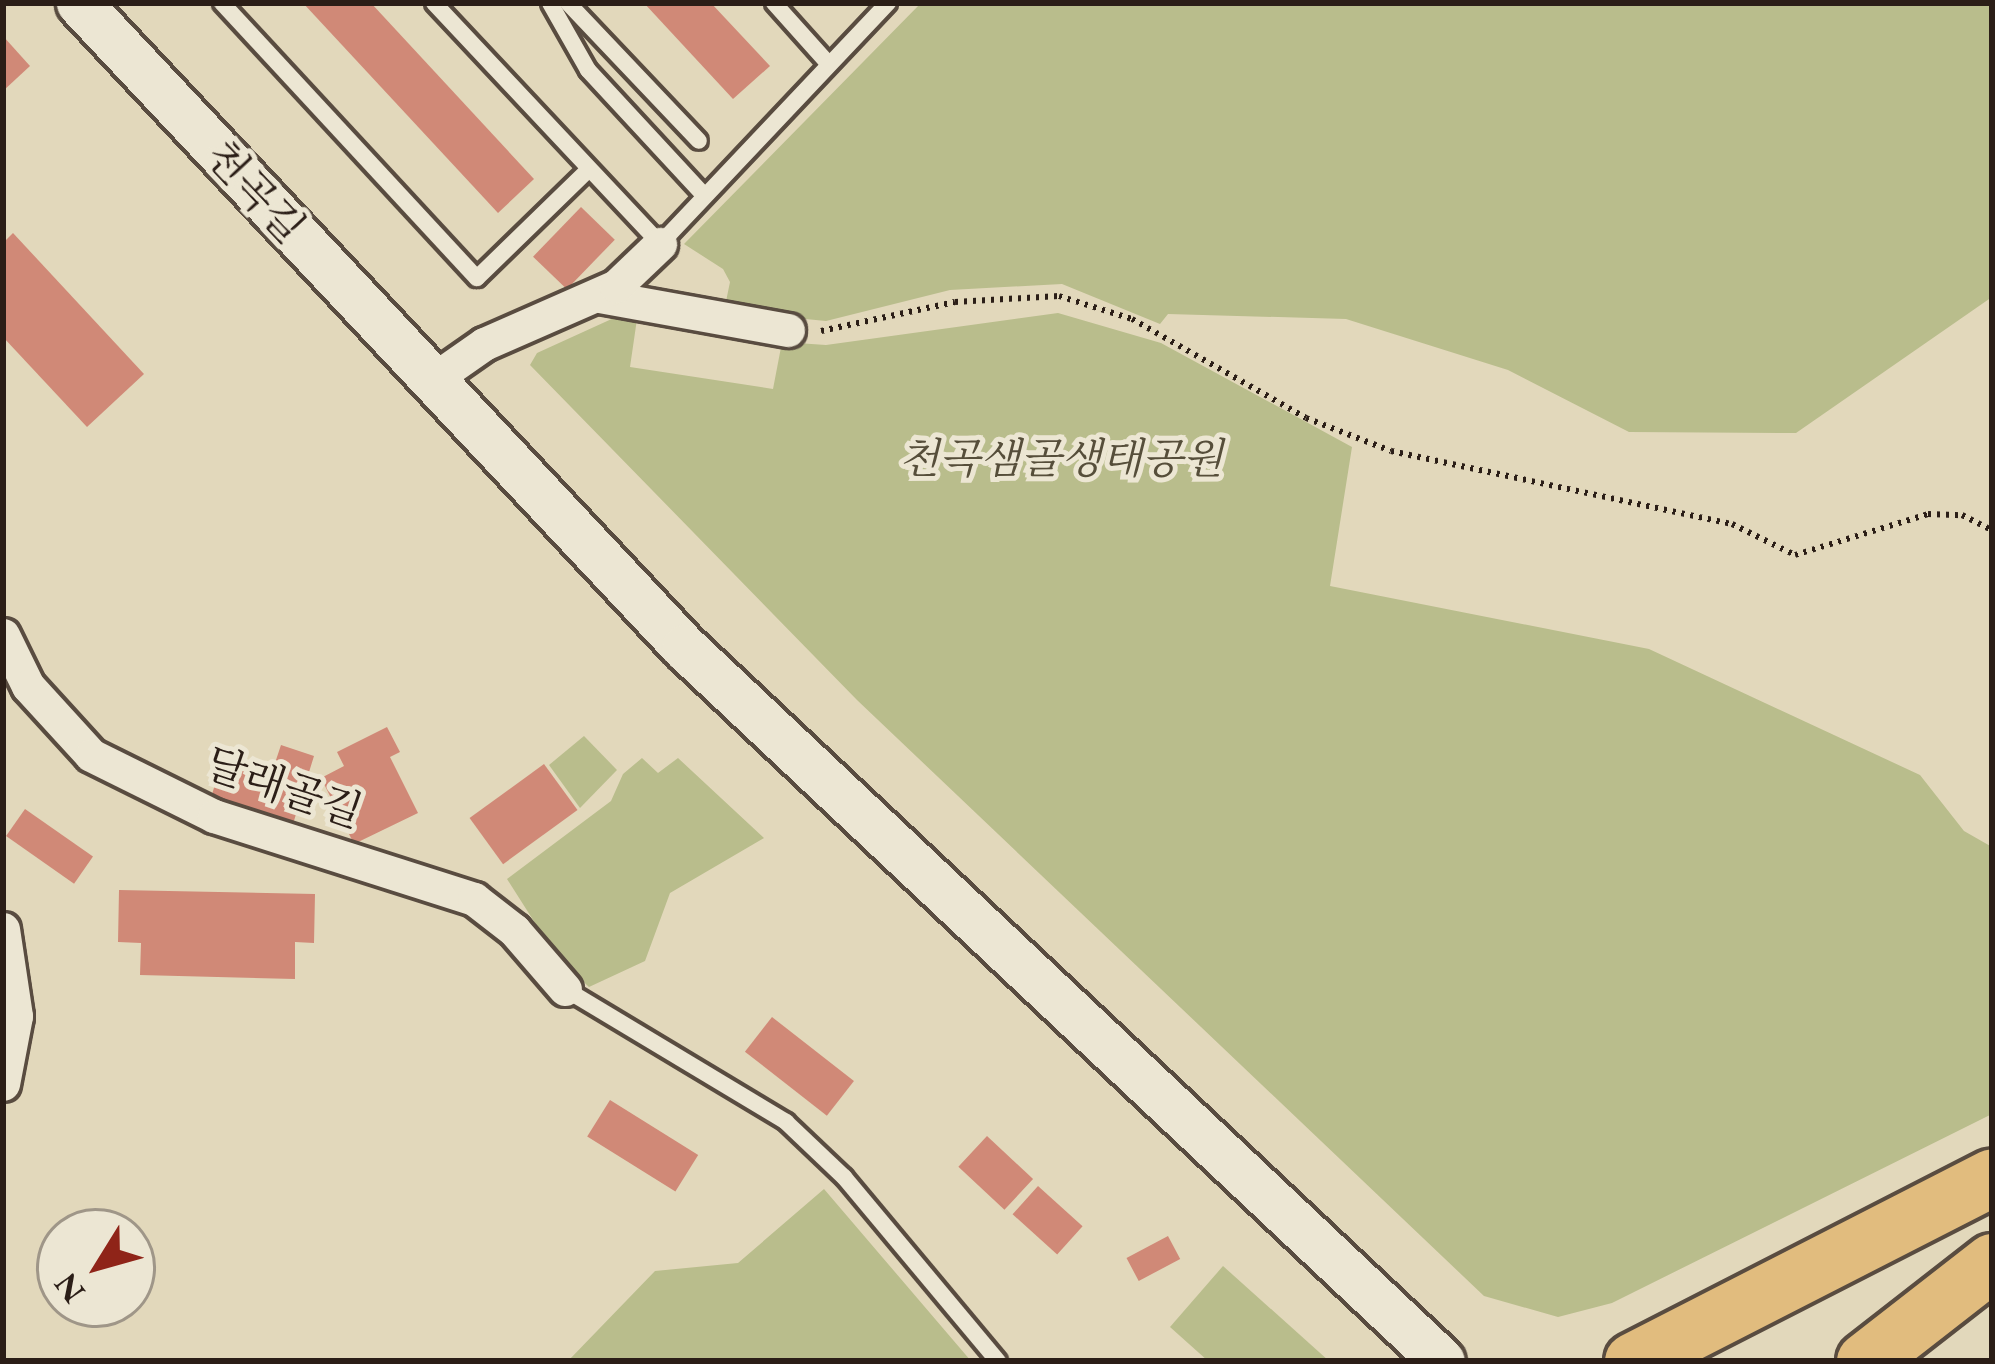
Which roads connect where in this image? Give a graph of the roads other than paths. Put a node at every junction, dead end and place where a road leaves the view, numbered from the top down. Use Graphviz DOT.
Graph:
graph roads {
  1 [pos="79,3"];
  2 [pos="222,3"];
  3 [pos="434,3"];
  4 [pos="550,3"];
  5 [pos="568,3"];
  6 [pos="774,3"];
  7 [pos="888,3"];
  8 [pos="827,62"];
  9 [pos="698,141"];
  10 [pos="589,169"];
  11 [pos="702,194"];
  12 [pos="660,244"];
  13 [pos="599,296"];
  14 [pos="788,330"];
  15 [pos="431,381"];
  16 [pos="3,635"];
  17 [pos="15,696"];
  18 [pos="3,929"];
  19 [pos="565,989"];
  20 [pos="3,1084"];
  21 [pos="1992,1177"];
  22 [pos="1992,1262"];
  23 [pos="1992,1309"];
  24 [pos="998,1361"];
  25 [pos="1442,1361"];
  26 [pos="1634,1361"];
  27 [pos="1865,1361"];
  28 [pos="1924,1361"];
  1 -- 15 [label="street, 천곡길"];
  2 -- 10 [label="lane"];
  3 -- 10 [label="lane"];
  4 -- 11 [label="lane"];
  5 -- 9 [label="lane"];
  6 -- 8 [label="lane"];
  7 -- 8 [label="lane"];
  8 -- 11 [label="lane"];
  10 -- 12 [label="lane"];
  11 -- 12 [label="lane"];
  12 -- 13 [label="street"];
  13 -- 14 [label="street"];
  13 -- 15 [label="street"];
  15 -- 25 [label="street, 천곡길"];
  16 -- 17 [label="street, 달래골길"];
  17 -- 19 [label="street, 달래골길"];
  18 -- 20 [label="street"];
  19 -- 24 [label="lane"];
  21 -- 26 [label="highway"];
  22 -- 27 [label="highway"];
  23 -- 28 [label="highway"];
}
